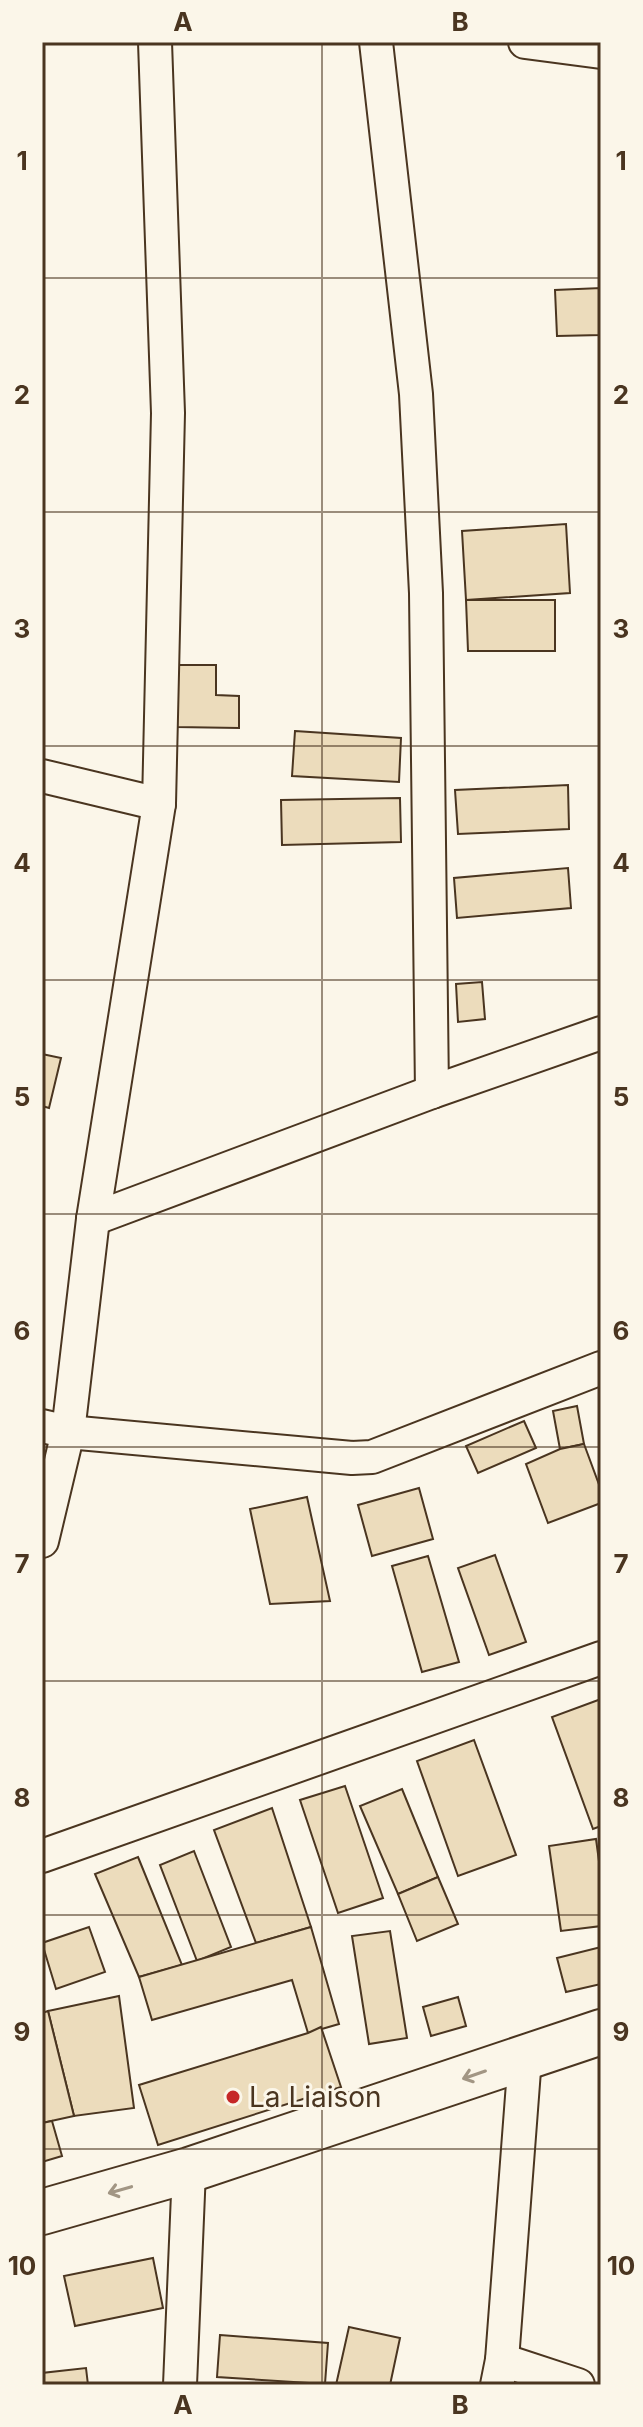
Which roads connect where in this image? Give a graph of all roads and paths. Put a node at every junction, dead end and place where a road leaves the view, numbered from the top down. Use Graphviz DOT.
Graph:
graph roads {
  1 [pos="155,42"];
  2 [pos="376,42"];
  3 [pos="525,42"];
  4 [pos="601,52"];
  5 [pos="42,776"];
  6 [pos="159,804"];
  7 [pos="601,1033"];
  8 [pos="432,1092"];
  9 [pos="93,1219"];
  10 [pos="601,1368"];
  11 [pos="55,1429"];
  12 [pos="42,1541"];
  13 [pos="601,1658"];
  14 [pos="42,1856"];
  15 [pos="601,2032"];
  16 [pos="525,2057"];
  17 [pos="189,2170"];
  18 [pos="42,2212"];
  19 [pos="499,2373"];
  20 [pos="180,2385"];
  21 [pos="578,2385"];
  1 -- 6 [label="street"];
  2 -- 8 [label="street"];
  3 -- 4 [label="street"];
  5 -- 6 [label="street"];
  6 -- 9 [label="street"];
  7 -- 8 [label="street"];
  8 -- 9 [label="street"];
  9 -- 11 [label="street"];
  10 -- 11 [label="street"];
  11 -- 12 [label="street"];
  13 -- 14 [label="street"];
  15 -- 16 [label="main road"];
  16 -- 17 [label="main road, one-way"];
  16 -- 19 [label="street"];
  17 -- 18 [label="main road, one-way"];
  17 -- 20 [label="street"];
  19 -- 21 [label="street"];
}
